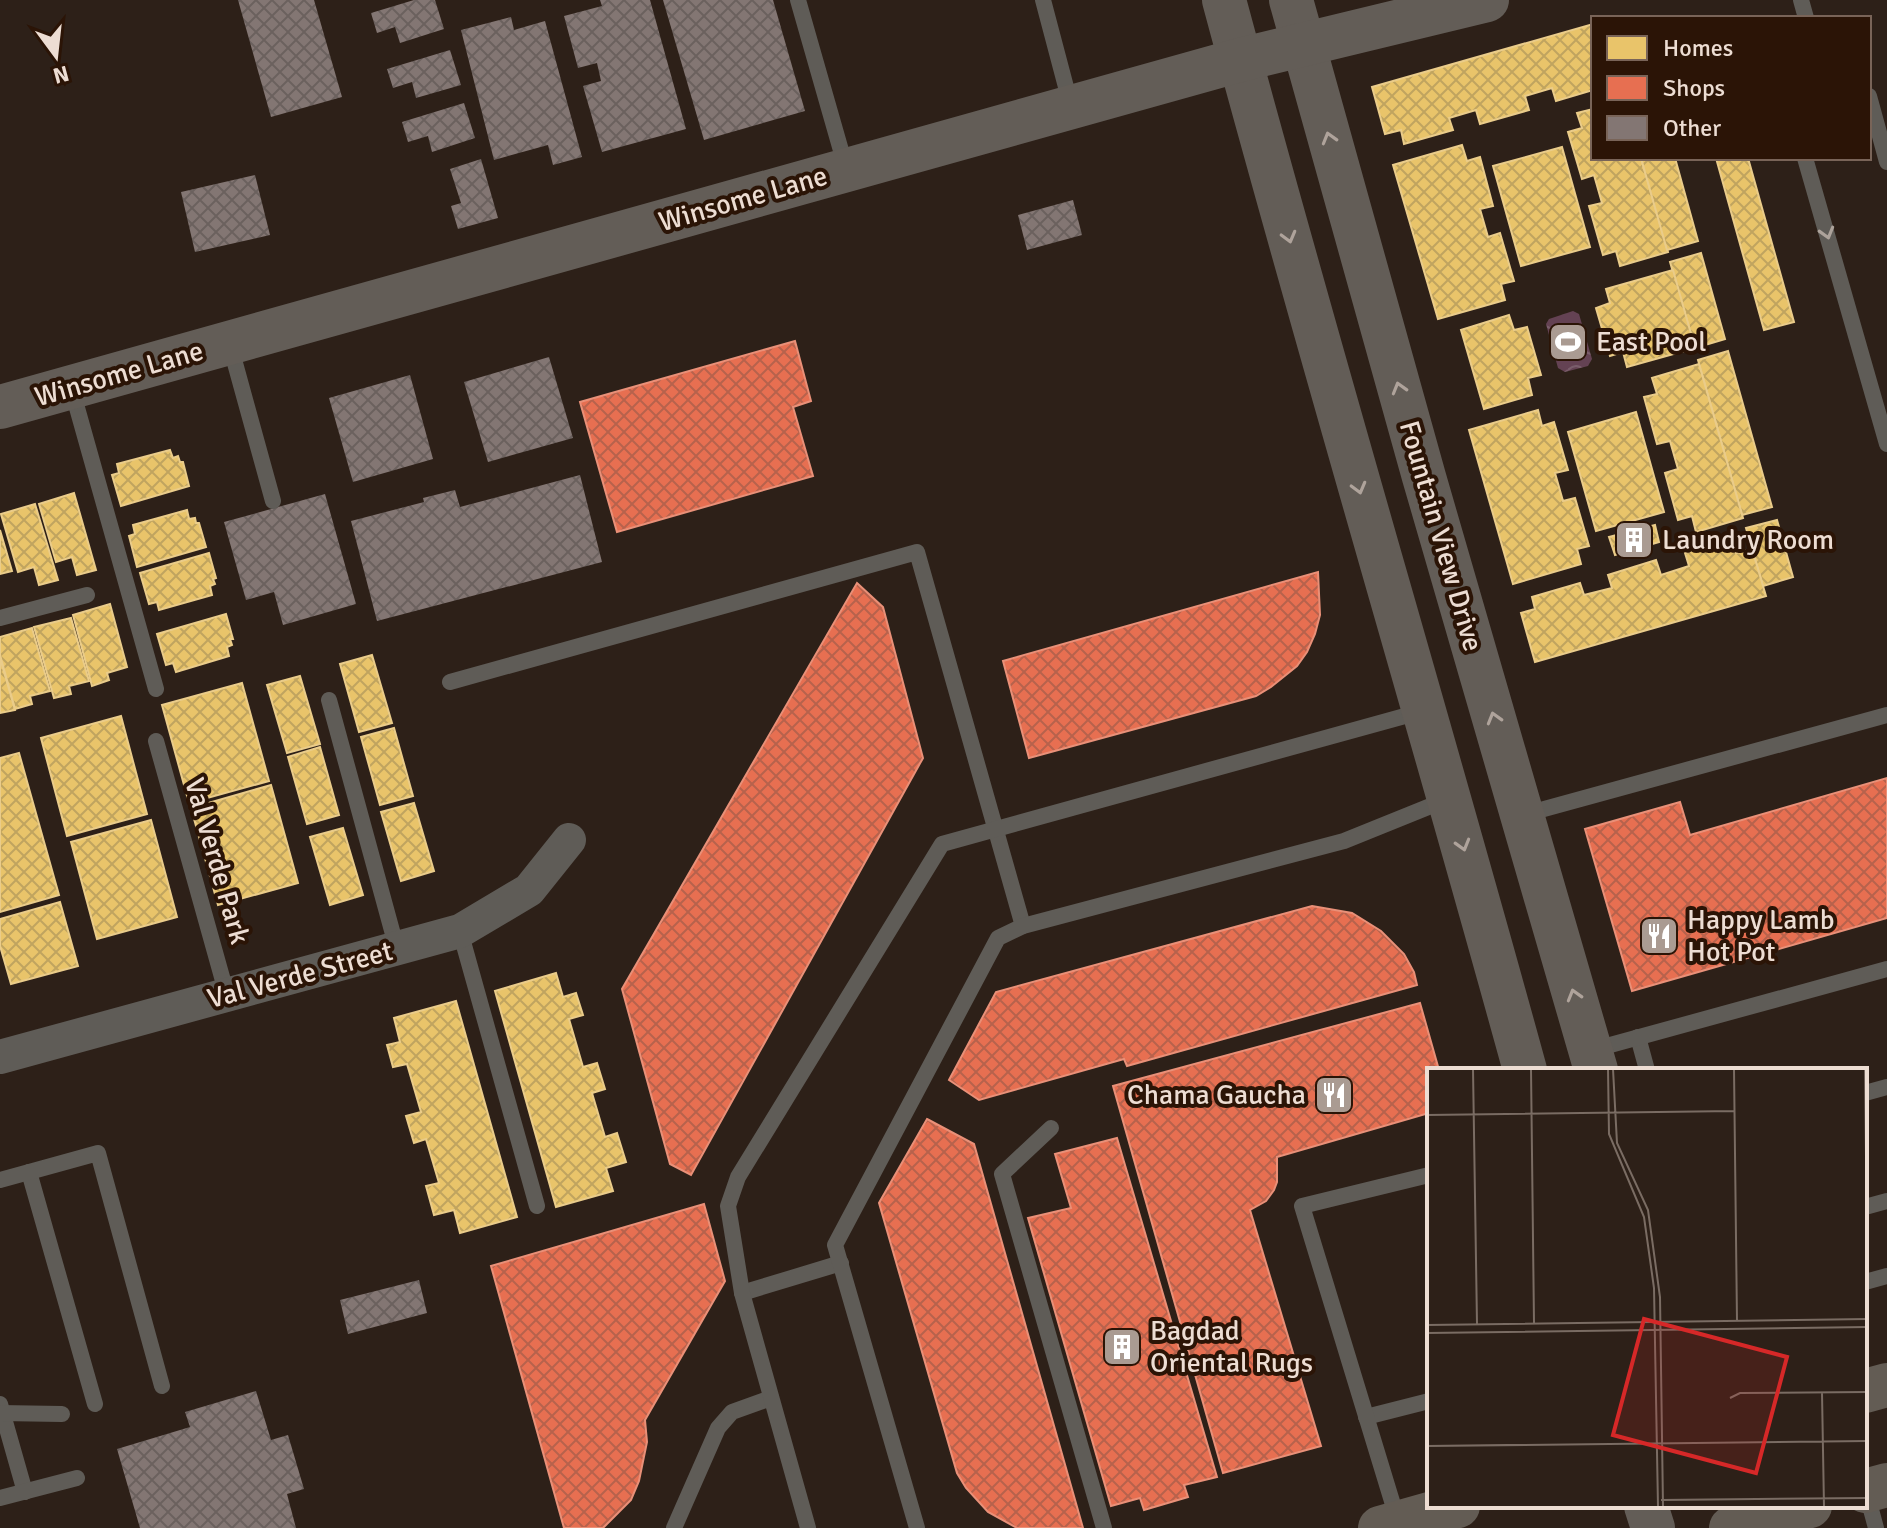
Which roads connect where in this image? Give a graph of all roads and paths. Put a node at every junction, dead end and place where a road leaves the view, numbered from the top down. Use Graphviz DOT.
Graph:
graph roads {
  1 [pos="798,0"];
  2 [pos="1043,0"];
  3 [pos="1224,0"];
  4 [pos="1291,0"];
  5 [pos="1487,0"];
  6 [pos="1394,12"];
  7 [pos="1303,44"];
  8 [pos="1240,60"];
  9 [pos="1871,103"];
  10 [pos="1071,107"];
  11 [pos="1806,160"];
  12 [pos="1887,162"];
  13 [pos="846,170"];
  14 [pos="229,343"];
  15 [pos="71,388"];
  16 [pos="0,407"];
  17 [pos="1887,444"];
  18 [pos="273,501"];
  19 [pos="87,595"];
  20 [pos="0,618"];
  21 [pos="450,682"];
  22 [pos="156,689"];
  23 [pos="329,700"];
  24 [pos="1425,710"];
  25 [pos="1887,715"];
  26 [pos="156,741"];
  27 [pos="1450,798"];
  28 [pos="1517,798"];
  29 [pos="996,830"];
  30 [pos="569,840"];
  31 [pos="1023,926"];
  32 [pos="460,931"];
  33 [pos="397,949"];
  34 [pos="1887,969"];
  35 [pos="227,995"];
  36 [pos="1638,1037"];
  37 [pos="1,1054"];
  38 [pos="1593,1060"];
  39 [pos="1524,1068"];
  40 [pos="1646,1068"];
  41 [pos="1887,1087"];
  42 [pos="1867,1092"];
  43 [pos="1051,1128"];
  44 [pos="29,1172"];
  45 [pos="1427,1175"];
  46 [pos="0,1180"];
  47 [pos="1887,1201"];
  48 [pos="537,1206"];
  49 [pos="1867,1206"];
  50 [pos="841,1263"];
  51 [pos="1887,1276"];
  52 [pos="1867,1281"];
  53 [pos="742,1293"];
  54 [pos="162,1386"];
  55 [pos="771,1398"];
  56 [pos="1427,1402"];
  57 [pos="95,1404"];
  58 [pos="1,1410"];
  59 [pos="62,1414"];
  60 [pos="1366,1417"];
  61 [pos="77,1478"];
  62 [pos="1887,1485"];
  63 [pos="1867,1490"];
  64 [pos="25,1492"];
  65 [pos="0,1498"];
  66 [pos="1867,1498"];
  67 [pos="1451,1508"];
  68 [pos="1647,1508"];
  69 [pos="1723,1508"];
  70 [pos="1803,1508"];
  71 [pos="1390,1525"];
  72 [pos="674,1528"];
  73 [pos="808,1528"];
  74 [pos="917,1528"];
  75 [pos="1104,1528"];
  76 [pos="1653,1528"];
  77 [pos="1730,1528"];
  78 [pos="1876,1528"];
  1 -- 13 [label="lane"];
  2 -- 10 [label="lane"];
  3 -- 8 [label="main road"];
  4 -- 7 [label="main road, Fountain View Drive"];
  5 -- 6 [label="main road, Winsome Lane"];
  6 -- 7 [label="main road, Winsome Lane"];
  7 -- 8 [label="main road, Winsome Lane"];
  28 -- 7 [label="main road, Fountain View Drive, one-way"];
  8 -- 10 [label="main road, Winsome Lane"];
  8 -- 24 [label="main road, one-way"];
  9 -- 12 [label="lane"];
  10 -- 13 [label="main road, Winsome Lane"];
  11 -- 17 [label="lane, one-way"];
  13 -- 14 [label="main road, Winsome Lane"];
  14 -- 15 [label="main road, Winsome Lane"];
  14 -- 18 [label="lane"];
  15 -- 16 [label="main road, Winsome Lane"];
  15 -- 22 [label="lane"];
  19 -- 20 [label="lane"];
  21 -- 29 [label="lane"];
  23 -- 33 [label="lane"];
  24 -- 27 [label="main road"];
  24 -- 29 [label="lane"];
  25 -- 28 [label="lane"];
  26 -- 35 [label="lane, Val Verde Park"];
  27 -- 28 [label="main road"];
  27 -- 31 [label="lane"];
  27 -- 39 [label="main road, one-way"];
  38 -- 28 [label="main road, Fountain View Drive, one-way"];
  29 -- 31 [label="lane"];
  29 -- 53 [label="lane"];
  30 -- 32 [label="street, Val Verde Street"];
  31 -- 50 [label="lane"];
  32 -- 33 [label="street, Val Verde Street"];
  32 -- 48 [label="lane"];
  33 -- 35 [label="street, Val Verde Street"];
  34 -- 36 [label="lane"];
  35 -- 37 [label="street, Val Verde Street"];
  36 -- 38 [label="lane"];
  36 -- 40 [label="lane"];
  41 -- 42 [label="lane"];
  43 -- 75 [label="lane"];
  44 -- 46 [label="lane"];
  44 -- 54 [label="lane"];
  44 -- 57 [label="lane"];
  45 -- 60 [label="lane"];
  47 -- 49 [label="lane"];
  50 -- 53 [label="lane"];
  50 -- 74 [label="lane"];
  51 -- 52 [label="lane"];
  53 -- 55 [label="lane"];
  55 -- 72 [label="lane"];
  55 -- 73 [label="lane"];
  56 -- 60 [label="lane"];
  58 -- 59 [label="lane"];
  58 -- 64 [label="lane"];
  60 -- 71 [label="lane"];
  61 -- 64 [label="lane"];
  62 -- 63 [label="main road"];
  64 -- 65 [label="lane"];
  66 -- 78 [label="lane"];
  67 -- 71 [label="main road"];
  68 -- 76 [label="main road"];
  69 -- 77 [label="main road"];
  70 -- 77 [label="main road"];
}
